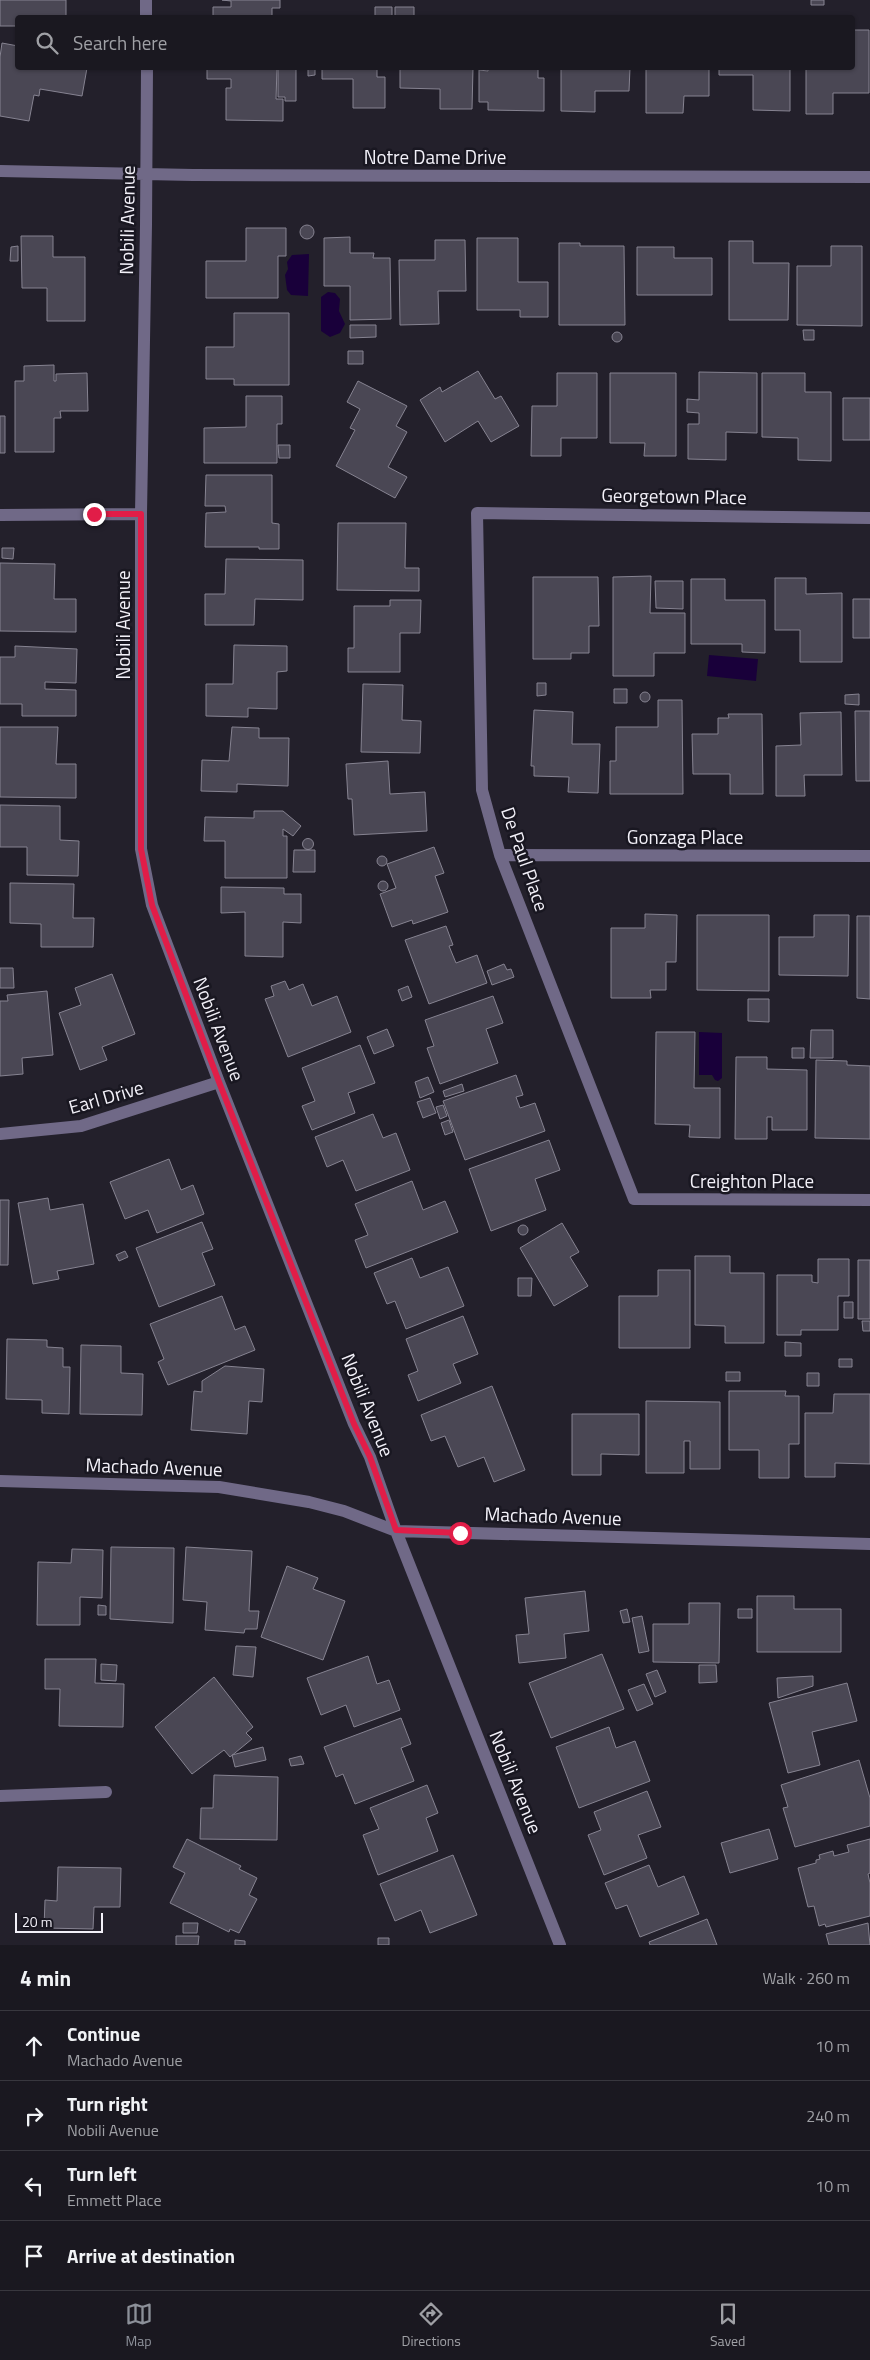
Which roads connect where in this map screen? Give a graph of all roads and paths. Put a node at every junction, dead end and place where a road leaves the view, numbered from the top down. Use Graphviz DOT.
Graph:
graph roads {
  1 [pos="146,0"];
  2 [pos="146,15"];
  3 [pos="147,70"];
  4 [pos="0,171"];
  5 [pos="147,174"];
  6 [pos="870,177"];
  7 [pos="477,512"];
  8 [pos="0,514"];
  9 [pos="141,514"];
  10 [pos="870,518"];
  11 [pos="500,855"];
  12 [pos="870,856"];
  13 [pos="219,1082"];
  14 [pos="0,1134"];
  15 [pos="634,1199"];
  16 [pos="870,1200"];
  17 [pos="0,1481"];
  18 [pos="396,1530"];
  19 [pos="870,1544"];
  20 [pos="106,1792"];
  21 [pos="0,1796"];
  22 [pos="560,1945"];
  1 -- 2 [label="street"];
  3 -- 5 [label="street, Nobili Avenue"];
  4 -- 5 [label="street, Notre Dame Drive"];
  5 -- 6 [label="street, Notre Dame Drive"];
  5 -- 9 [label="street, Nobili Avenue"];
  7 -- 10 [label="street, Georgetown Place"];
  7 -- 11 [label="street, De Paul Place"];
  8 -- 9 [label="street"];
  9 -- 13 [label="street, Nobili Avenue"];
  11 -- 12 [label="street, Gonzaga Place"];
  11 -- 15 [label="street, De Paul Place"];
  13 -- 14 [label="street, Earl Drive"];
  13 -- 18 [label="street, Nobili Avenue"];
  15 -- 16 [label="street, Creighton Place"];
  17 -- 18 [label="street, Machado Avenue"];
  18 -- 19 [label="street, Machado Avenue"];
  18 -- 22 [label="street, Nobili Avenue"];
  20 -- 21 [label="street"];
}
